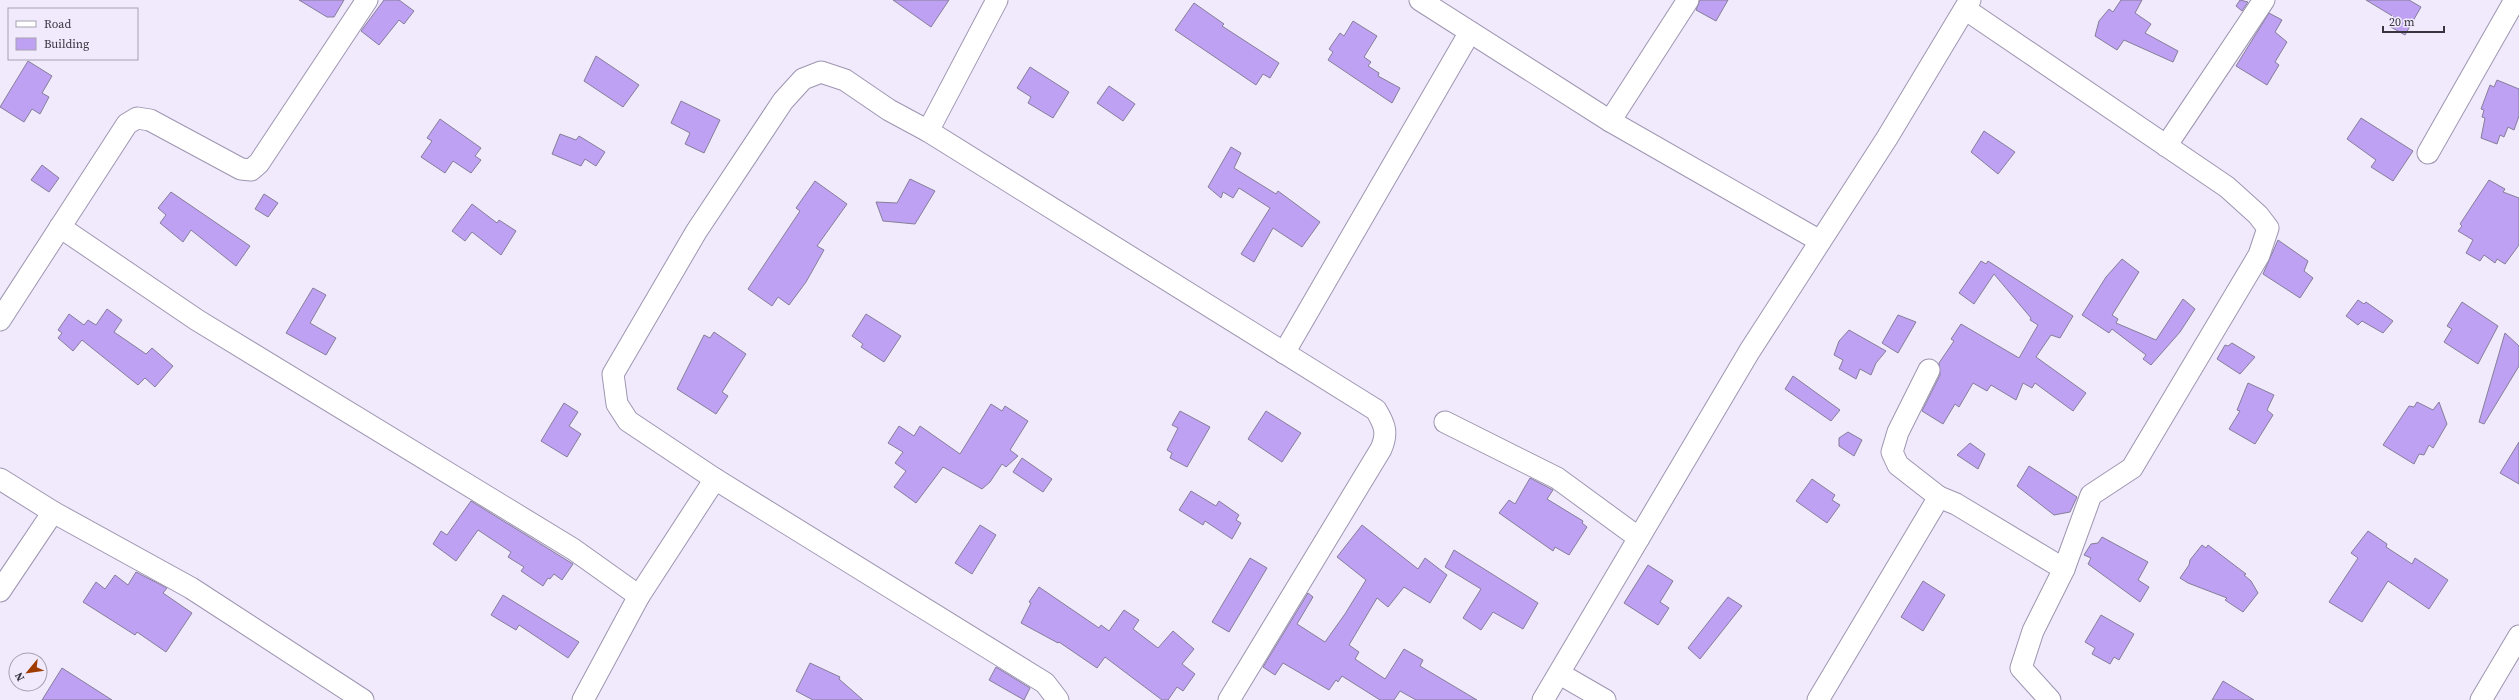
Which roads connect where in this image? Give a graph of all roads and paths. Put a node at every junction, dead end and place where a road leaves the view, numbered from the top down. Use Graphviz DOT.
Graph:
graph roads {
  1 [pos="367,0"];
  2 [pos="997,0"];
  3 [pos="1420,0"];
  4 [pos="1688,0"];
  5 [pos="2264,0"];
  6 [pos="2515,0"];
  7 [pos="1968,4"];
  8 [pos="1470,32"];
  9 [pos="1610,121"];
  10 [pos="928,131"];
  11 [pos="2166,146"];
  12 [pos="2428,153"];
  13 [pos="60,227"];
  14 [pos="1820,241"];
  15 [pos="0,320"];
  16 [pos="1284,353"];
  17 [pos="1929,370"];
  18 [pos="1445,422"];
  19 [pos="0,479"];
  20 [pos="715,479"];
  21 [pos="1939,497"];
  22 [pos="54,512"];
  23 [pos="1639,538"];
  24 [pos="2064,569"];
  25 [pos="0,591"];
  26 [pos="639,596"];
  27 [pos="2519,636"];
  28 [pos="1560,674"];
  29 [pos="363,700"];
  30 [pos="583,700"];
  31 [pos="1058,700"];
  32 [pos="1229,700"];
  33 [pos="1543,700"];
  34 [pos="1606,700"];
  35 [pos="1818,700"];
  36 [pos="2050,700"];
  37 [pos="2481,700"];
  1 -- 13 [label="street"];
  2 -- 10 [label="street"];
  3 -- 8 [label="street"];
  4 -- 9 [label="street"];
  5 -- 11 [label="street"];
  6 -- 12 [label="street"];
  7 -- 11 [label="street"];
  7 -- 14 [label="street"];
  8 -- 9 [label="street"];
  8 -- 16 [label="street"];
  9 -- 14 [label="street"];
  10 -- 16 [label="street"];
  10 -- 20 [label="street"];
  11 -- 24 [label="street"];
  13 -- 15 [label="street"];
  13 -- 26 [label="street"];
  14 -- 23 [label="street"];
  16 -- 32 [label="street"];
  17 -- 21 [label="street"];
  18 -- 23 [label="street"];
  19 -- 22 [label="street"];
  20 -- 26 [label="street"];
  20 -- 31 [label="street"];
  21 -- 24 [label="street"];
  21 -- 35 [label="street"];
  22 -- 25 [label="street"];
  22 -- 29 [label="street"];
  23 -- 28 [label="street"];
  24 -- 36 [label="street"];
  26 -- 30 [label="street"];
  27 -- 37 [label="street"];
  28 -- 33 [label="street"];
  28 -- 34 [label="street"];
}
